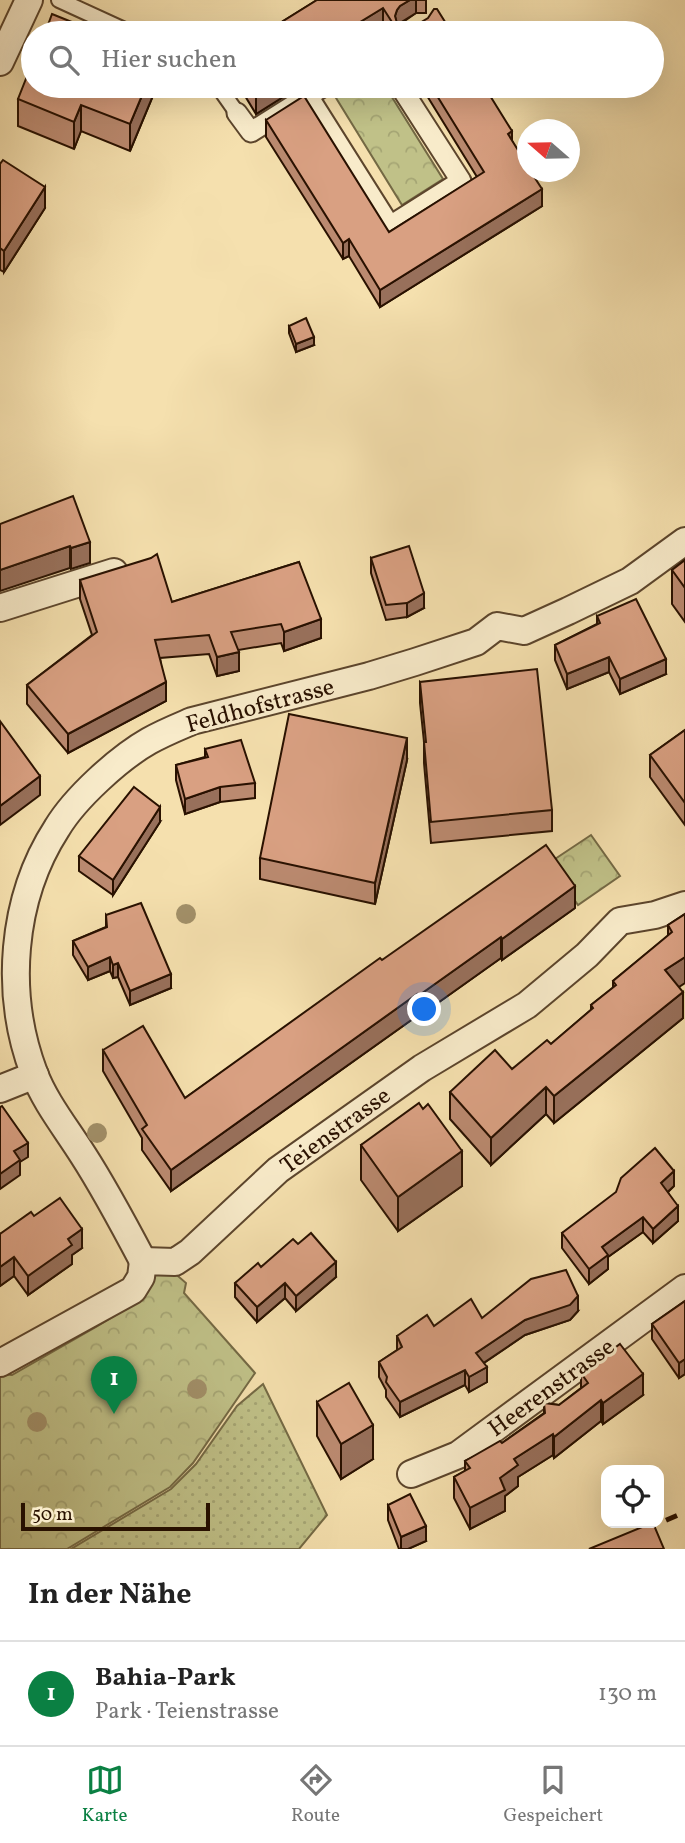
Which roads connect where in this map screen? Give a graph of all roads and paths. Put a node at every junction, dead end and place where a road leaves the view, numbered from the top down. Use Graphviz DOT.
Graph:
graph roads {
  1 [pos="29,0"];
  2 [pos="59,0"];
  3 [pos="105,21"];
  4 [pos="0,62"];
  5 [pos="226,98"];
  6 [pos="305,98"];
  7 [pos="320,98"];
  8 [pos="408,98"];
  9 [pos="237,113"];
  10 [pos="685,541"];
  11 [pos="132,566"];
  12 [pos="0,608"];
  13 [pos="685,905"];
  14 [pos="35,1075"];
  15 [pos="0,1089"];
  16 [pos="143,1261"];
  17 [pos="685,1288"];
  18 [pos="0,1363"];
  19 [pos="411,1474"];
  1 -- 4 [label="street"];
  2 -- 3 [label="lane"];
  5 -- 9 [label="lane"];
  6 -- 9 [label="street"];
  7 -- 8 [label="street"];
  10 -- 14 [label="street, Feldhofstrasse"];
  11 -- 12 [label="street"];
  13 -- 16 [label="street, Teienstrasse"];
  14 -- 15 [label="street"];
  14 -- 16 [label="street, Feldhofstrasse"];
  16 -- 18 [label="street"];
  17 -- 19 [label="street, Heerenstrasse"];
}
